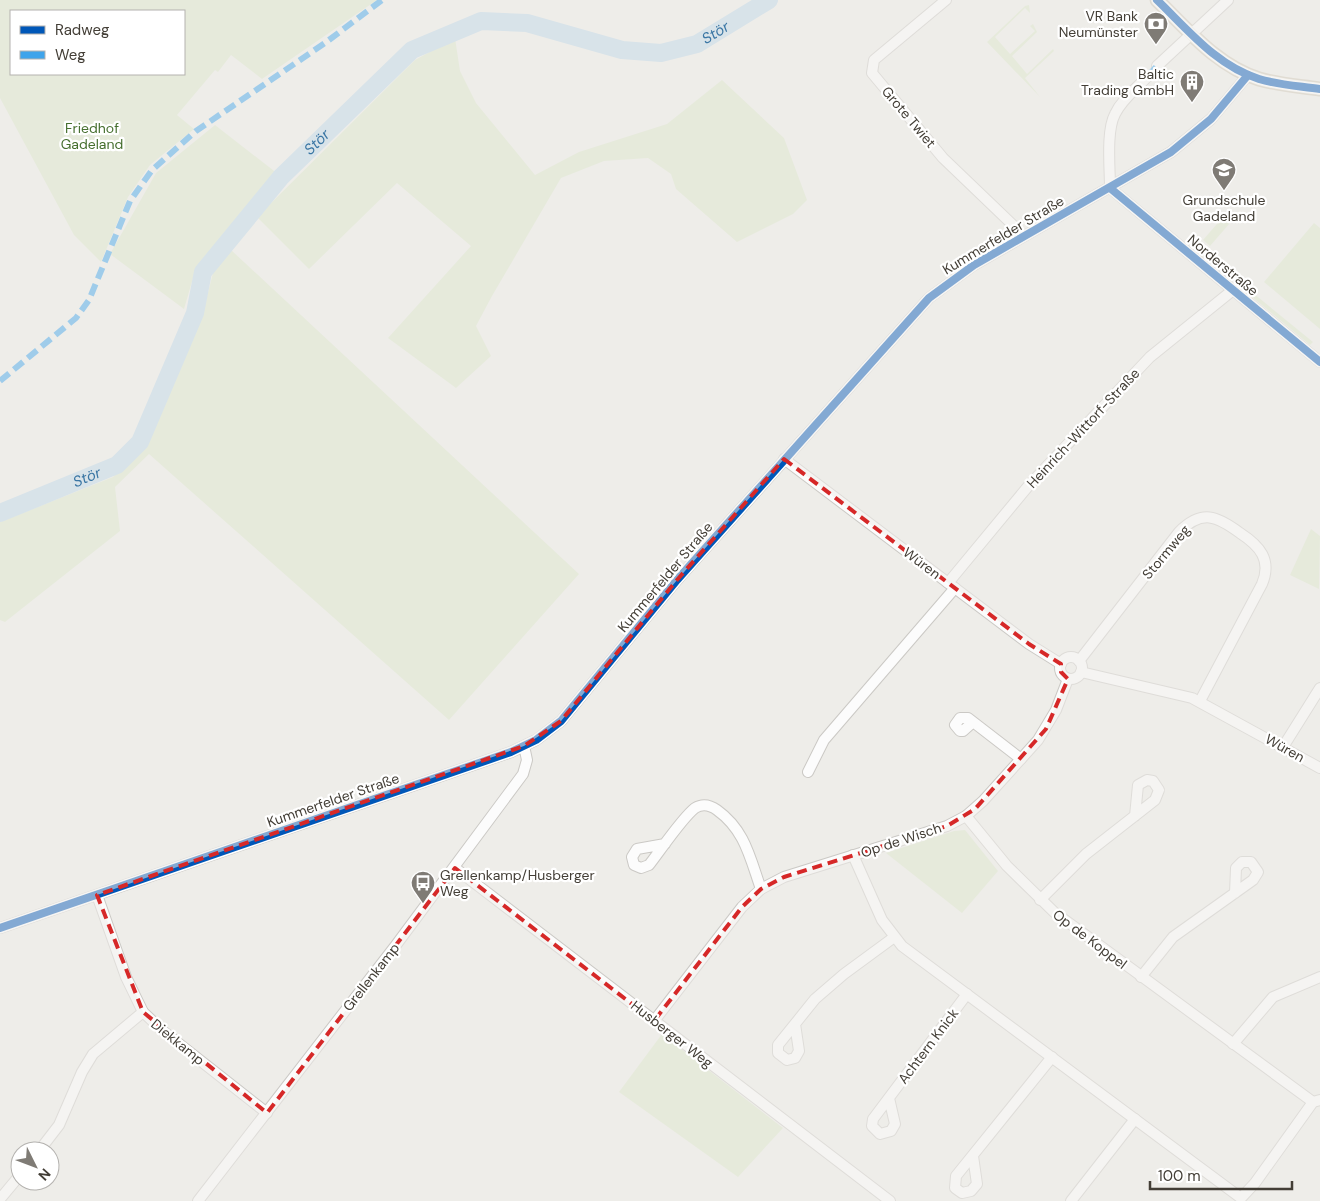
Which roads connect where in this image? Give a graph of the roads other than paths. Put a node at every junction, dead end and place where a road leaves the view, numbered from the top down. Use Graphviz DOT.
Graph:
graph roads {
  1 [pos="946,0"];
  2 [pos="1157,0"];
  3 [pos="1228,0"];
  4 [pos="1191,33"];
  5 [pos="1157,66"];
  6 [pos="1248,75"];
  7 [pos="1148,76"];
  8 [pos="1320,89"];
  9 [pos="1110,188"];
  10 [pos="1021,237"];
  11 [pos="1233,290"];
  12 [pos="1320,362"];
  13 [pos="784,459"];
  14 [pos="952,586"];
  15 [pos="1061,664"];
  16 [pos="1080,666"];
  17 [pos="1068,678"];
  18 [pos="1320,688"];
  19 [pos="1200,701"];
  20 [pos="973,722"];
  21 [pos="524,746"];
  22 [pos="1283,747"];
  23 [pos="1021,759"];
  24 [pos="1320,768"];
  25 [pos="808,772"];
  26 [pos="966,816"];
  27 [pos="1135,816"];
  28 [pos="666,844"];
  29 [pos="853,855"];
  30 [pos="454,868"];
  31 [pos="761,889"];
  32 [pos="1235,893"];
  33 [pos="97,895"];
  34 [pos="1040,900"];
  35 [pos="0,928"];
  36 [pos="893,938"];
  37 [pos="1141,977"];
  38 [pos="1320,977"];
  39 [pos="967,994"];
  40 [pos="143,1012"];
  41 [pos="654,1021"];
  42 [pos="794,1024"];
  43 [pos="1233,1044"];
  44 [pos="1052,1057"];
  45 [pos="889,1098"];
  46 [pos="1316,1101"];
  47 [pos="267,1113"];
  48 [pos="1135,1119"];
  49 [pos="47,1141"];
  50 [pos="1279,1149"];
  51 [pos="973,1156"];
  52 [pos="10,1187"];
  53 [pos="0,1199"];
  54 [pos="1240,1200"];
  55 [pos="198,1201"];
  56 [pos="890,1201"];
  57 [pos="1071,1201"];
  1 -- 10 [label="street, Grote Twiet"];
  2 -- 4 [label="main road"];
  3 -- 4 [label="street"];
  4 -- 5 [label="street"];
  4 -- 6 [label="main road"];
  6 -- 8 [label="main road"];
  6 -- 9 [label="street, Kummerfelder Straße"];
  7 -- 9 [label="street"];
  9 -- 10 [label="street, Kummerfelder Straße"];
  9 -- 11 [label="street, Norderstraße"];
  10 -- 13 [label="street, Kummerfelder Straße"];
  11 -- 12 [label="street, Norderstraße"];
  11 -- 14 [label="street, Heinrich-Wittorf-Straße"];
  13 -- 14 [label="street, Würen"];
  13 -- 21 [label="street, Kummerfelder Straße"];
  14 -- 15 [label="street, Würen"];
  14 -- 25 [label="street, Heinrich-Wittorf-Straße"];
  15 -- 16 [label="street"];
  15 -- 17 [label="street"];
  16 -- 17 [label="street"];
  16 -- 19 [label="street, Würen"];
  16 -- 19 [label="street, Stormweg"];
  17 -- 23 [label="street, Op de Wisch"];
  18 -- 22 [label="street"];
  19 -- 22 [label="street, Würen"];
  20 -- 23 [label="street"];
  21 -- 30 [label="street, Grellenkamp"];
  21 -- 33 [label="street, Kummerfelder Straße"];
  22 -- 24 [label="street, Würen"];
  23 -- 26 [label="street, Op de Wisch"];
  26 -- 29 [label="street, Op de Wisch"];
  26 -- 34 [label="street, Op de Koppel"];
  27 -- 34 [label="street, Op de Koppel"];
  28 -- 31 [label="street"];
  29 -- 31 [label="street, Op de Wisch"];
  29 -- 36 [label="street, Achtern Knick"];
  30 -- 41 [label="street, Husberger Weg"];
  30 -- 47 [label="street, Grellenkamp"];
  31 -- 41 [label="street, Op de Wisch"];
  32 -- 37 [label="street, Op de Koppel"];
  33 -- 35 [label="street, Kummerfelder Straße"];
  33 -- 40 [label="street, Diekkamp"];
  34 -- 37 [label="street, Op de Koppel"];
  36 -- 39 [label="street, Achtern Knick"];
  36 -- 42 [label="street"];
  37 -- 43 [label="street, Op de Koppel"];
  38 -- 43 [label="street"];
  39 -- 44 [label="street, Achtern Knick"];
  39 -- 45 [label="street, Achtern Knick"];
  40 -- 47 [label="street, Diekkamp"];
  40 -- 49 [label="street"];
  41 -- 56 [label="street, Husberger Weg"];
  43 -- 46 [label="street, Op de Koppel"];
  44 -- 48 [label="street, Achtern Knick"];
  44 -- 51 [label="street"];
  46 -- 50 [label="street, Op de Koppel"];
  47 -- 55 [label="street, Grellenkamp"];
  48 -- 54 [label="street, Achtern Knick"];
  48 -- 57 [label="street"];
  50 -- 54 [label="street, Achtern Knick"];
  52 -- 53 [label="street"];
}
